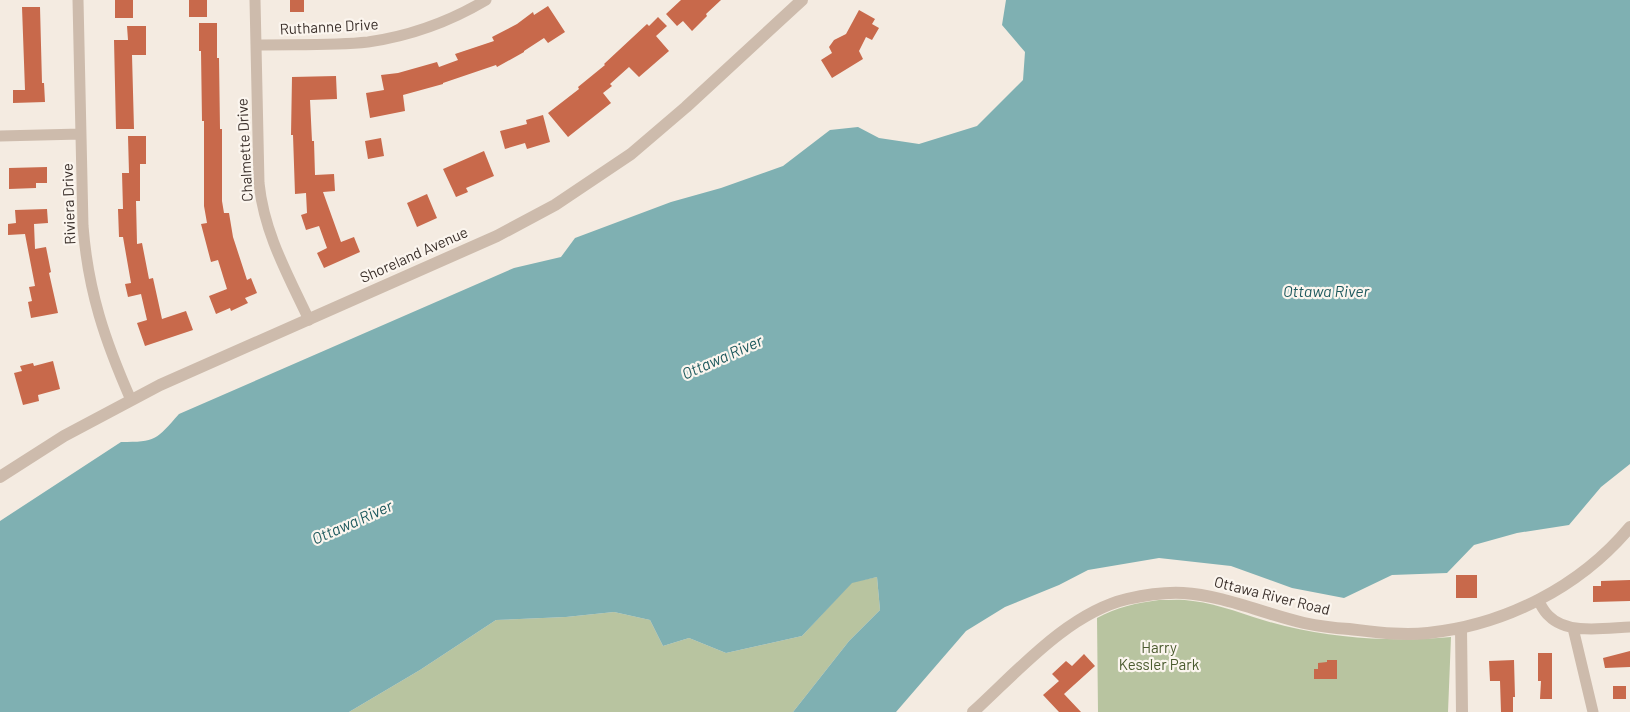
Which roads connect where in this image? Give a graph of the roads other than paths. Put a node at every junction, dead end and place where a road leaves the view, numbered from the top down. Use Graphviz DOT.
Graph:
graph roads {
  1 [pos="78,0"];
  2 [pos="255,0"];
  3 [pos="486,0"];
  4 [pos="802,0"];
  5 [pos="256,45"];
  6 [pos="81,134"];
  7 [pos="0,136"];
  8 [pos="309,320"];
  9 [pos="131,400"];
  10 [pos="0,478"];
  11 [pos="1630,527"];
  12 [pos="1538,600"];
  13 [pos="1630,627"];
  14 [pos="1461,628"];
  15 [pos="1573,628"];
  16 [pos="973,712"];
  17 [pos="1462,712"];
  18 [pos="1593,712"];
  1 -- 6 [label="street, Riviera Drive"];
  2 -- 5 [label="street, Chalmette Drive"];
  3 -- 5 [label="street, Ruthanne Drive"];
  4 -- 8 [label="street, Shoreland Avenue"];
  5 -- 8 [label="street, Chalmette Drive"];
  6 -- 7 [label="street"];
  6 -- 9 [label="street, Riviera Drive"];
  8 -- 9 [label="street, Shoreland Avenue"];
  9 -- 10 [label="street, Shoreland Avenue"];
  11 -- 12 [label="street, Ottawa River Road"];
  12 -- 14 [label="street, Ottawa River Road"];
  12 -- 15 [label="street"];
  13 -- 15 [label="street"];
  14 -- 16 [label="street, Ottawa River Road"];
  14 -- 17 [label="street"];
  15 -- 18 [label="street"];
}
